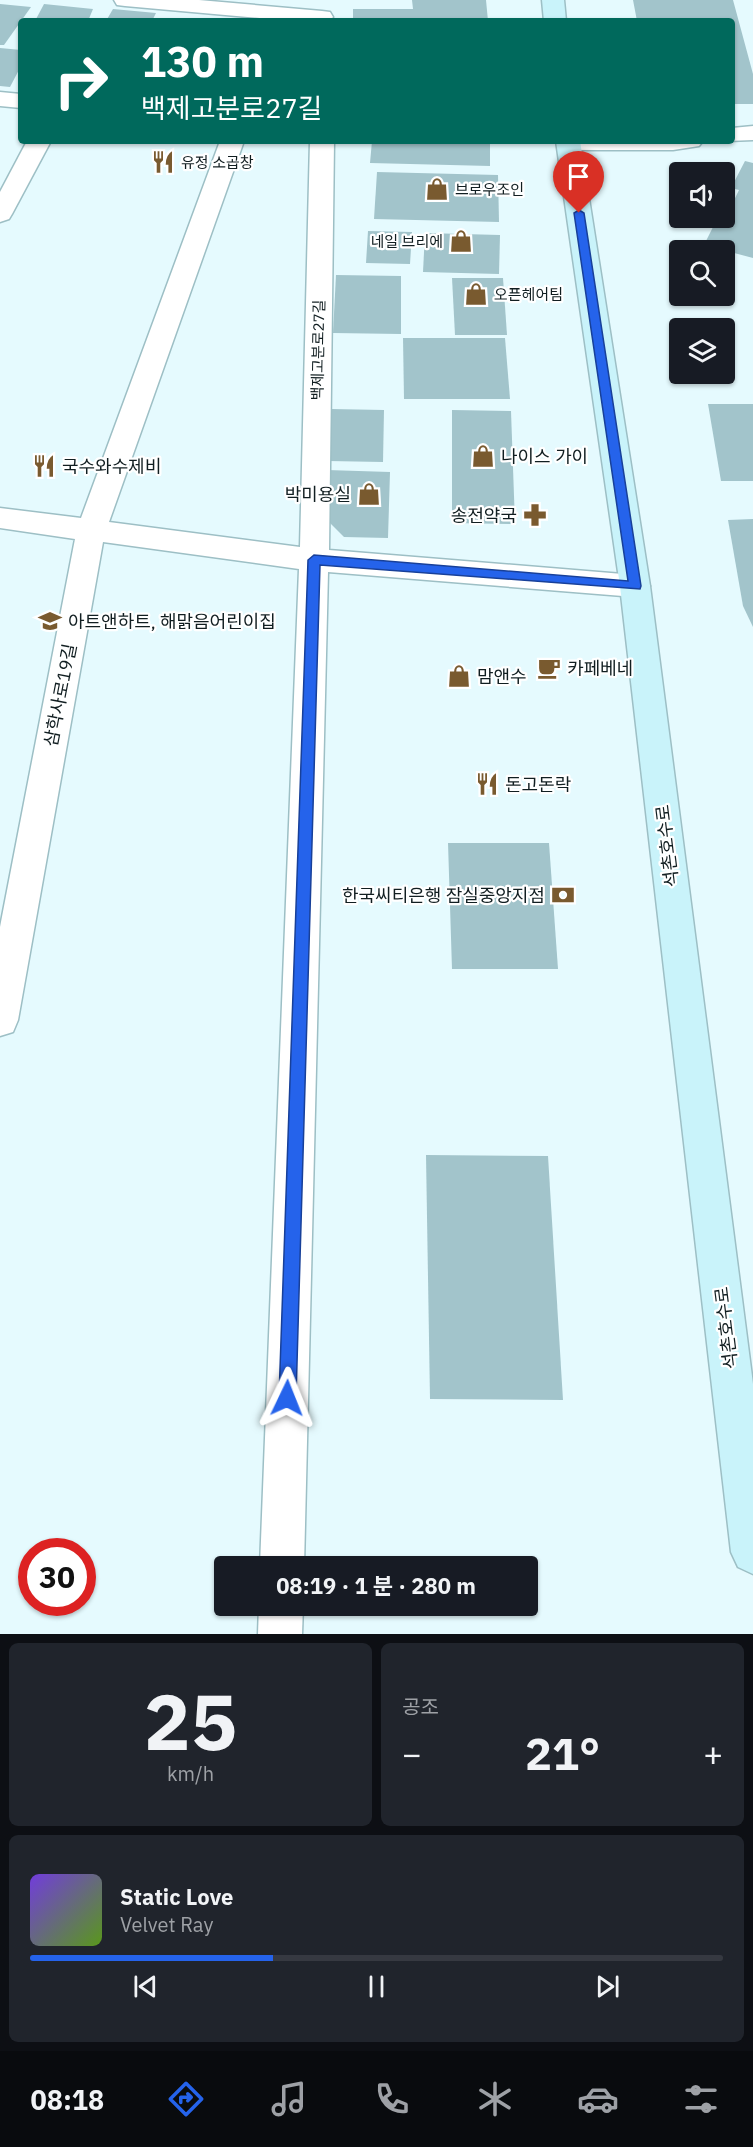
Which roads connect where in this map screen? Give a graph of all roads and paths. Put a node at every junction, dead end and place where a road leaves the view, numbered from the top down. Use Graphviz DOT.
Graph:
graph roads {
  1 [pos="125,0"];
  2 [pos="134,0"];
  3 [pos="553,0"];
  4 [pos="322,13"];
  5 [pos="555,18"];
  6 [pos="0,99"];
  7 [pos="18,101"];
  8 [pos="753,133"];
  9 [pos="735,135"];
  10 [pos="37,144"];
  11 [pos="231,144"];
  12 [pos="322,144"];
  13 [pos="568,144"];
  14 [pos="0,214"];
  15 [pos="0,518"];
  16 [pos="91,531"];
  17 [pos="314,560"];
  18 [pos="635,586"];
  19 [pos="0,1020"];
  20 [pos="753,1552"];
  21 [pos="282,1556"];
  22 [pos="280,1616"];
  23 [pos="280,1634"];
  1 -- 2 [label="street"];
  2 -- 4 [label="street"];
  3 -- 5 [label="street"];
  6 -- 7 [label="street"];
  8 -- 9 [label="street"];
  10 -- 14 [label="street"];
  11 -- 16 [label="street, 삼학사로19길"];
  12 -- 17 [label="street, 백제고분로27길"];
  13 -- 18 [label="street, 석촌호수로"];
  15 -- 16 [label="street"];
  16 -- 17 [label="street"];
  16 -- 19 [label="street, 삼학사로19길"];
  17 -- 18 [label="street"];
  17 -- 21 [label="street, 백제고분로27길"];
  18 -- 20 [label="street, 석촌호수로"];
  22 -- 23 [label="street"];
}
